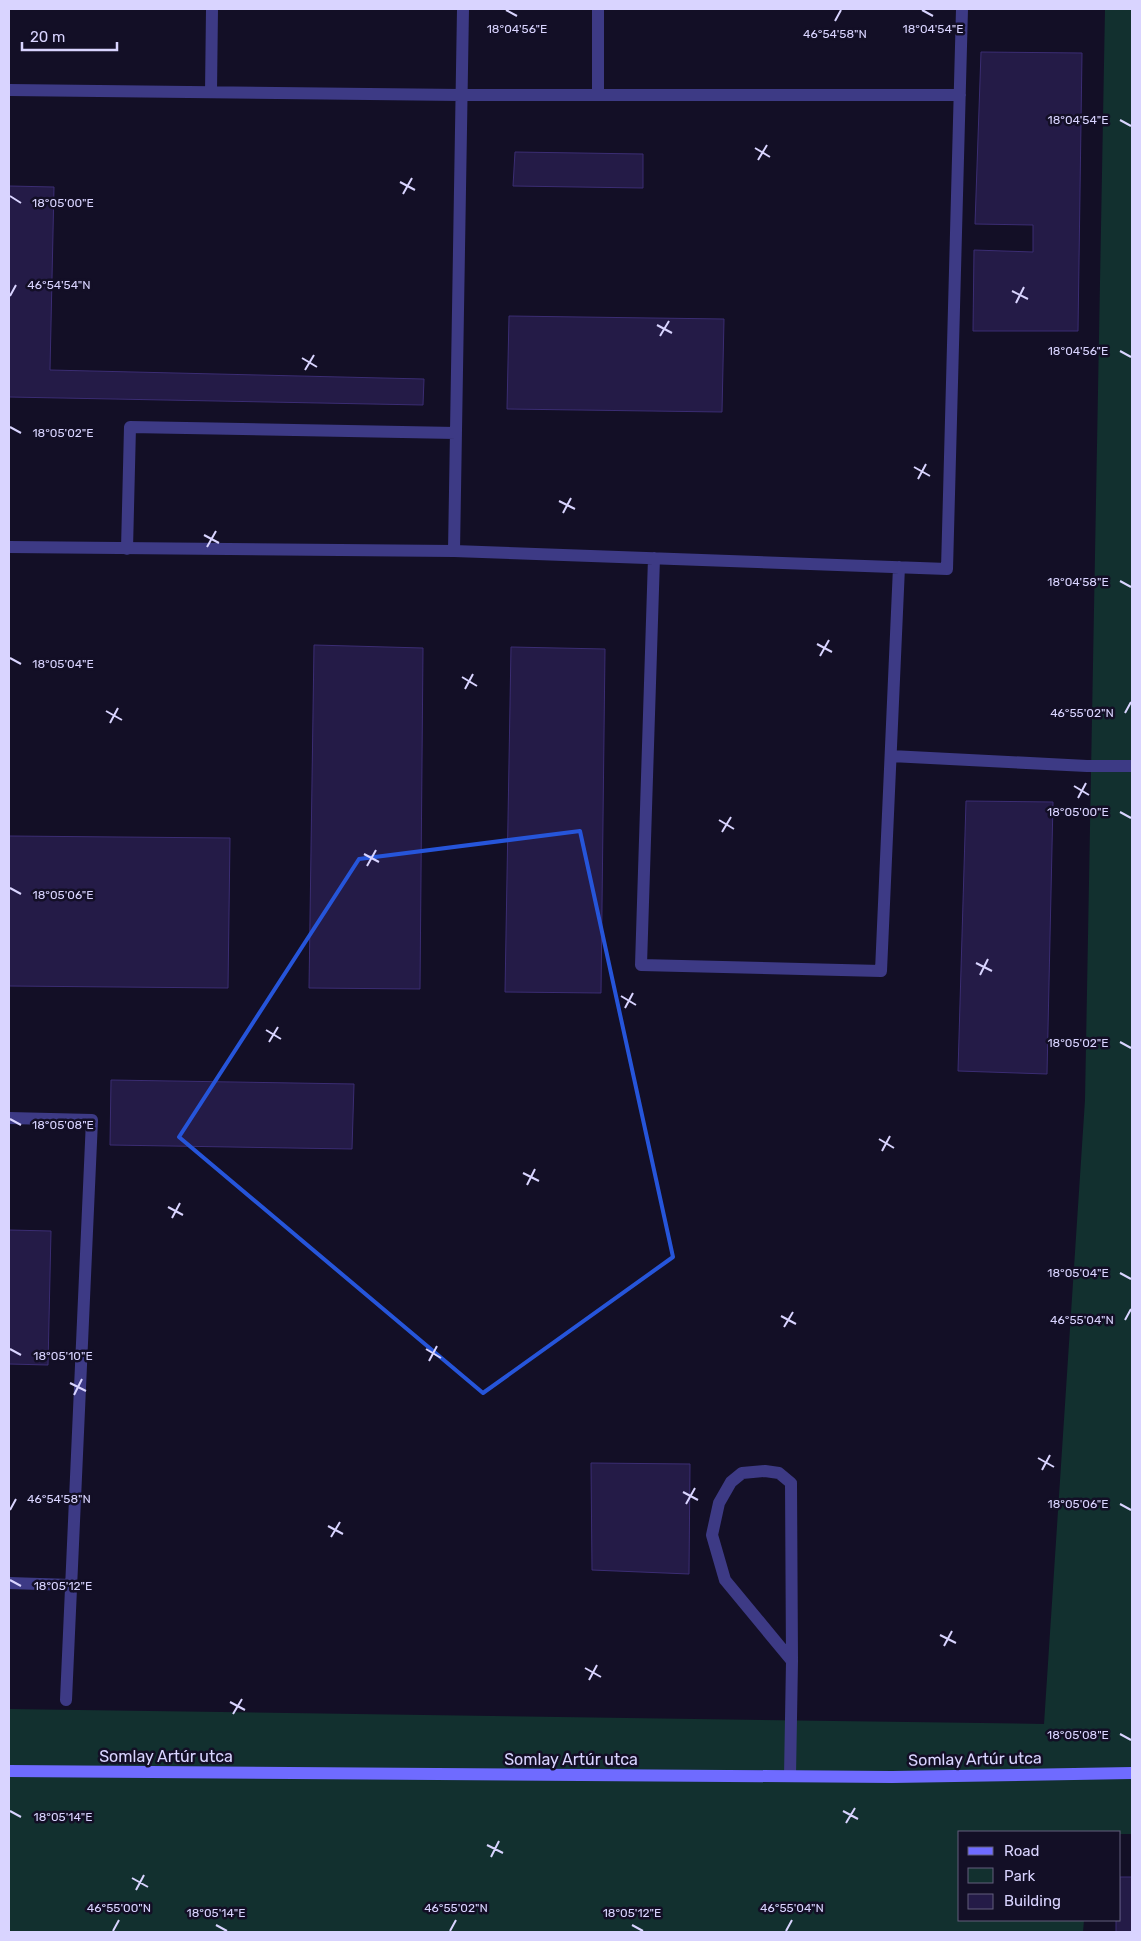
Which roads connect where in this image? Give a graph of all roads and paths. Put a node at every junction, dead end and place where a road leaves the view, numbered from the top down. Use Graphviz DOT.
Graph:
graph roads {
  1 [pos="212,9"];
  2 [pos="463,9"];
  3 [pos="598,9"];
  4 [pos="962,9"];
  5 [pos="9,90"];
  6 [pos="211,92"];
  7 [pos="462,95"];
  8 [pos="598,95"];
  9 [pos="960,95"];
  10 [pos="456,433"];
  11 [pos="9,547"];
  12 [pos="127,549"];
  13 [pos="454,551"];
  14 [pos="654,558"];
  15 [pos="899,567"];
  16 [pos="891,756"];
  17 [pos="1132,766"];
  18 [pos="9,1118"];
  19 [pos="9,1583"];
  20 [pos="72,1585"];
  21 [pos="792,1661"];
  22 [pos="66,1700"];
  23 [pos="9,1771"];
  24 [pos="1132,1773"];
  25 [pos="790,1776"];
  1 -- 6 [label="lane"];
  2 -- 7 [label="lane"];
  3 -- 8 [label="lane"];
  4 -- 9 [label="lane"];
  5 -- 6 [label="lane"];
  6 -- 7 [label="lane"];
  7 -- 8 [label="lane"];
  7 -- 10 [label="lane"];
  8 -- 9 [label="lane"];
  9 -- 15 [label="lane"];
  10 -- 12 [label="lane"];
  10 -- 13 [label="lane"];
  11 -- 12 [label="lane"];
  12 -- 13 [label="lane"];
  13 -- 14 [label="lane"];
  14 -- 15 [label="lane"];
  14 -- 16 [label="lane"];
  15 -- 16 [label="lane"];
  16 -- 17 [label="lane"];
  18 -- 20 [label="lane"];
  19 -- 20 [label="lane"];
  20 -- 22 [label="lane"];
  21 -- 21 [label="lane"];
  21 -- 25 [label="lane"];
  23 -- 25 [label="main road, Somlay Artúr utca"];
  24 -- 25 [label="main road, Somlay Artúr utca"];
}
